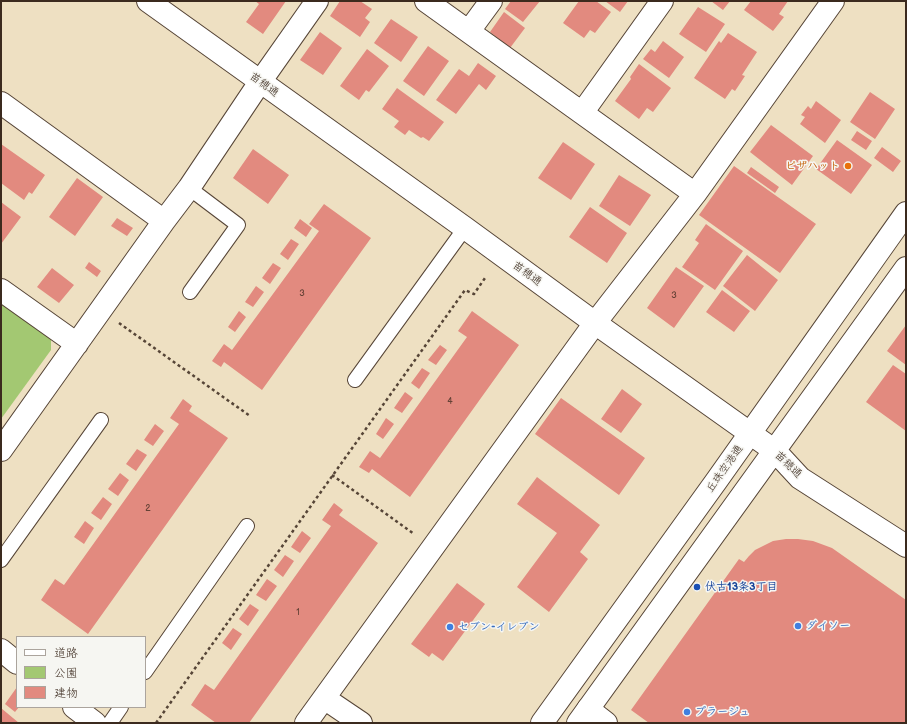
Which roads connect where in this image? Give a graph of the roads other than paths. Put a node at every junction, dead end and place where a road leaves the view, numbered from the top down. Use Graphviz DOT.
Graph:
graph roads {
  1 [pos="148,1"];
  2 [pos="316,1"];
  3 [pos="426,1"];
  4 [pos="491,1"];
  5 [pos="662,1"];
  6 [pos="833,1"];
  7 [pos="469,31"];
  8 [pos="260,82"];
  9 [pos="1,102"];
  10 [pos="582,113"];
  11 [pos="189,188"];
  12 [pos="694,194"];
  13 [pos="906,213"];
  14 [pos="164,221"];
  15 [pos="465,228"];
  16 [pos="906,268"];
  17 [pos="1,290"];
  18 [pos="190,292"];
  19 [pos="595,323"];
  20 [pos="77,344"];
  21 [pos="355,380"];
  22 [pos="101,420"];
  23 [pos="750,434"];
  24 [pos="1,450"];
  25 [pos="775,451"];
  26 [pos="247,526"];
  27 [pos="906,546"];
  28 [pos="1,560"];
  29 [pos="1,650"];
  30 [pos="16,661"];
  31 [pos="146,671"];
  32 [pos="324,698"];
  33 [pos="75,708"];
  34 [pos="120,708"];
  35 [pos="583,716"];
  36 [pos="95,723"];
  37 [pos="110,723"];
  38 [pos="306,723"];
  39 [pos="361,723"];
  40 [pos="542,723"];
  41 [pos="606,723"];
  1 -- 8 [label="street, 苗穂通"];
  2 -- 8 [label="street"];
  3 -- 7 [label="street"];
  4 -- 7 [label="street"];
  5 -- 10 [label="street"];
  6 -- 12 [label="street"];
  7 -- 10 [label="street"];
  8 -- 11 [label="street"];
  8 -- 15 [label="street, 苗穂通"];
  9 -- 14 [label="street"];
  10 -- 12 [label="street"];
  11 -- 14 [label="street"];
  11 -- 18 [label="lane"];
  12 -- 19 [label="street"];
  13 -- 23 [label="street, 丘珠空港通"];
  14 -- 20 [label="street"];
  15 -- 19 [label="street, 苗穂通"];
  15 -- 21 [label="lane"];
  16 -- 25 [label="street"];
  17 -- 20 [label="street"];
  19 -- 23 [label="street, 苗穂通"];
  19 -- 32 [label="street"];
  20 -- 24 [label="street"];
  22 -- 28 [label="lane"];
  23 -- 25 [label="street, 苗穂通"];
  23 -- 40 [label="street, 丘珠空港通"];
  25 -- 27 [label="street, 苗穂通"];
  25 -- 35 [label="street"];
  26 -- 31 [label="lane"];
  29 -- 30 [label="street"];
  32 -- 38 [label="street"];
  32 -- 39 [label="street"];
  33 -- 36 [label="street"];
  34 -- 37 [label="lane"];
  35 -- 41 [label="street"];
}
